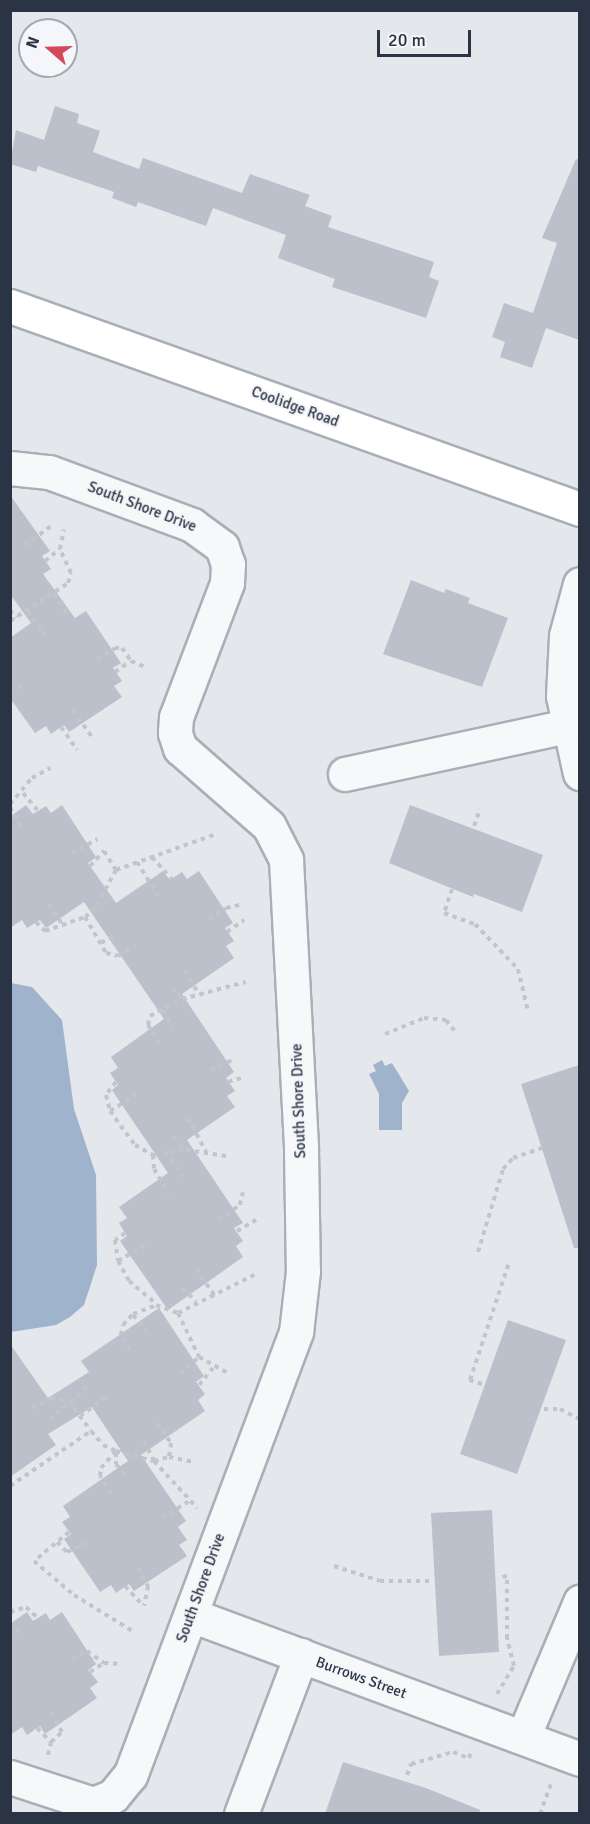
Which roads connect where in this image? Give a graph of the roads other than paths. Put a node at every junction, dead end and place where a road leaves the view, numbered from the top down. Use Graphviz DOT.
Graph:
graph roads {
  1 [pos="10,306"];
  2 [pos="10,468"];
  3 [pos="579,509"];
  4 [pos="579,584"];
  5 [pos="567,726"];
  6 [pos="579,773"];
  7 [pos="345,774"];
  8 [pos="579,1602"];
  9 [pos="191,1615"];
  10 [pos="301,1655"];
  11 [pos="523,1737"];
  12 [pos="579,1759"];
  13 [pos="10,1777"];
  14 [pos="241,1814"];
  1 -- 3 [label="street, Coolidge Road"];
  2 -- 9 [label="street, South Shore Drive"];
  4 -- 5 [label="street"];
  5 -- 6 [label="street"];
  5 -- 7 [label="street"];
  8 -- 11 [label="street"];
  9 -- 10 [label="street"];
  9 -- 13 [label="street, South Shore Drive"];
  10 -- 11 [label="street, Burrows Street"];
  10 -- 14 [label="street, Burrows Street"];
  11 -- 12 [label="street, Burrows Street"];
}
